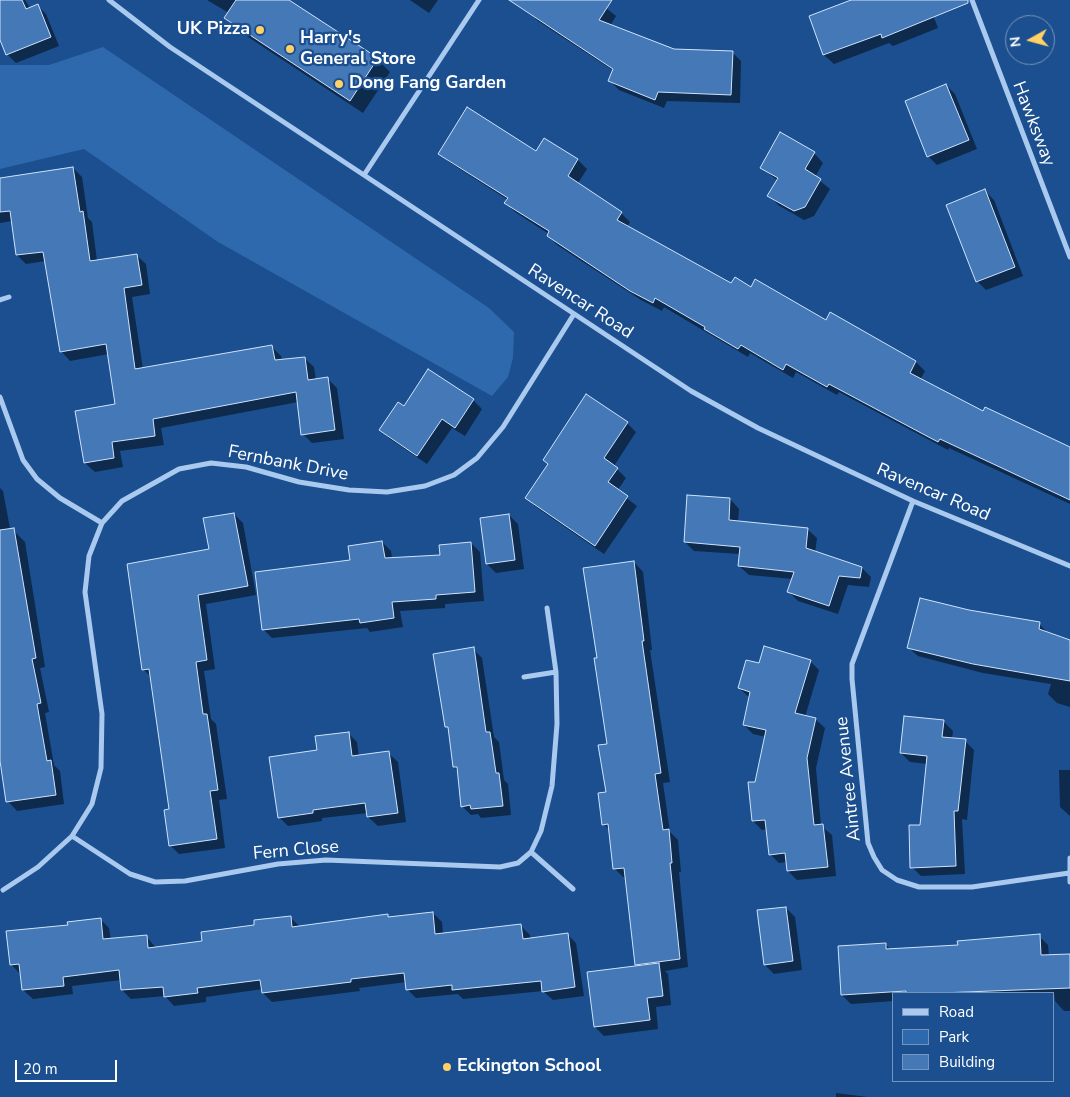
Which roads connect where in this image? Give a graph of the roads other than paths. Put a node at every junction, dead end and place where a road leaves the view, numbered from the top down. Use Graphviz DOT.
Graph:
graph roads {
  1 [pos="110,0"];
  2 [pos="479,0"];
  3 [pos="972,0"];
  4 [pos="364,175"];
  5 [pos="1070,257"];
  6 [pos="9,297"];
  7 [pos="0,300"];
  8 [pos="574,314"];
  9 [pos="0,397"];
  10 [pos="913,501"];
  11 [pos="102,523"];
  12 [pos="1070,566"];
  13 [pos="547,608"];
  14 [pos="556,672"];
  15 [pos="524,677"];
  16 [pos="72,836"];
  17 [pos="532,852"];
  18 [pos="1070,858"];
  19 [pos="1069,873"];
  20 [pos="1070,882"];
  21 [pos="572,889"];
  22 [pos="3,890"];
  1 -- 4 [label="street, Ravencar Road"];
  2 -- 4 [label="street"];
  3 -- 5 [label="street, Hawksway"];
  4 -- 8 [label="street, Ravencar Road"];
  6 -- 7 [label="street"];
  8 -- 10 [label="street, Ravencar Road"];
  8 -- 11 [label="street, Fernbank Drive"];
  9 -- 11 [label="street"];
  10 -- 12 [label="street, Ravencar Road"];
  10 -- 19 [label="street, Aintree Avenue"];
  11 -- 16 [label="street, Fernbank Drive"];
  13 -- 14 [label="street"];
  14 -- 15 [label="street"];
  14 -- 17 [label="street"];
  16 -- 17 [label="street, Fern Close"];
  16 -- 22 [label="street, Fernbank Drive"];
  17 -- 21 [label="street"];
  18 -- 19 [label="street"];
  19 -- 20 [label="street"];
}
